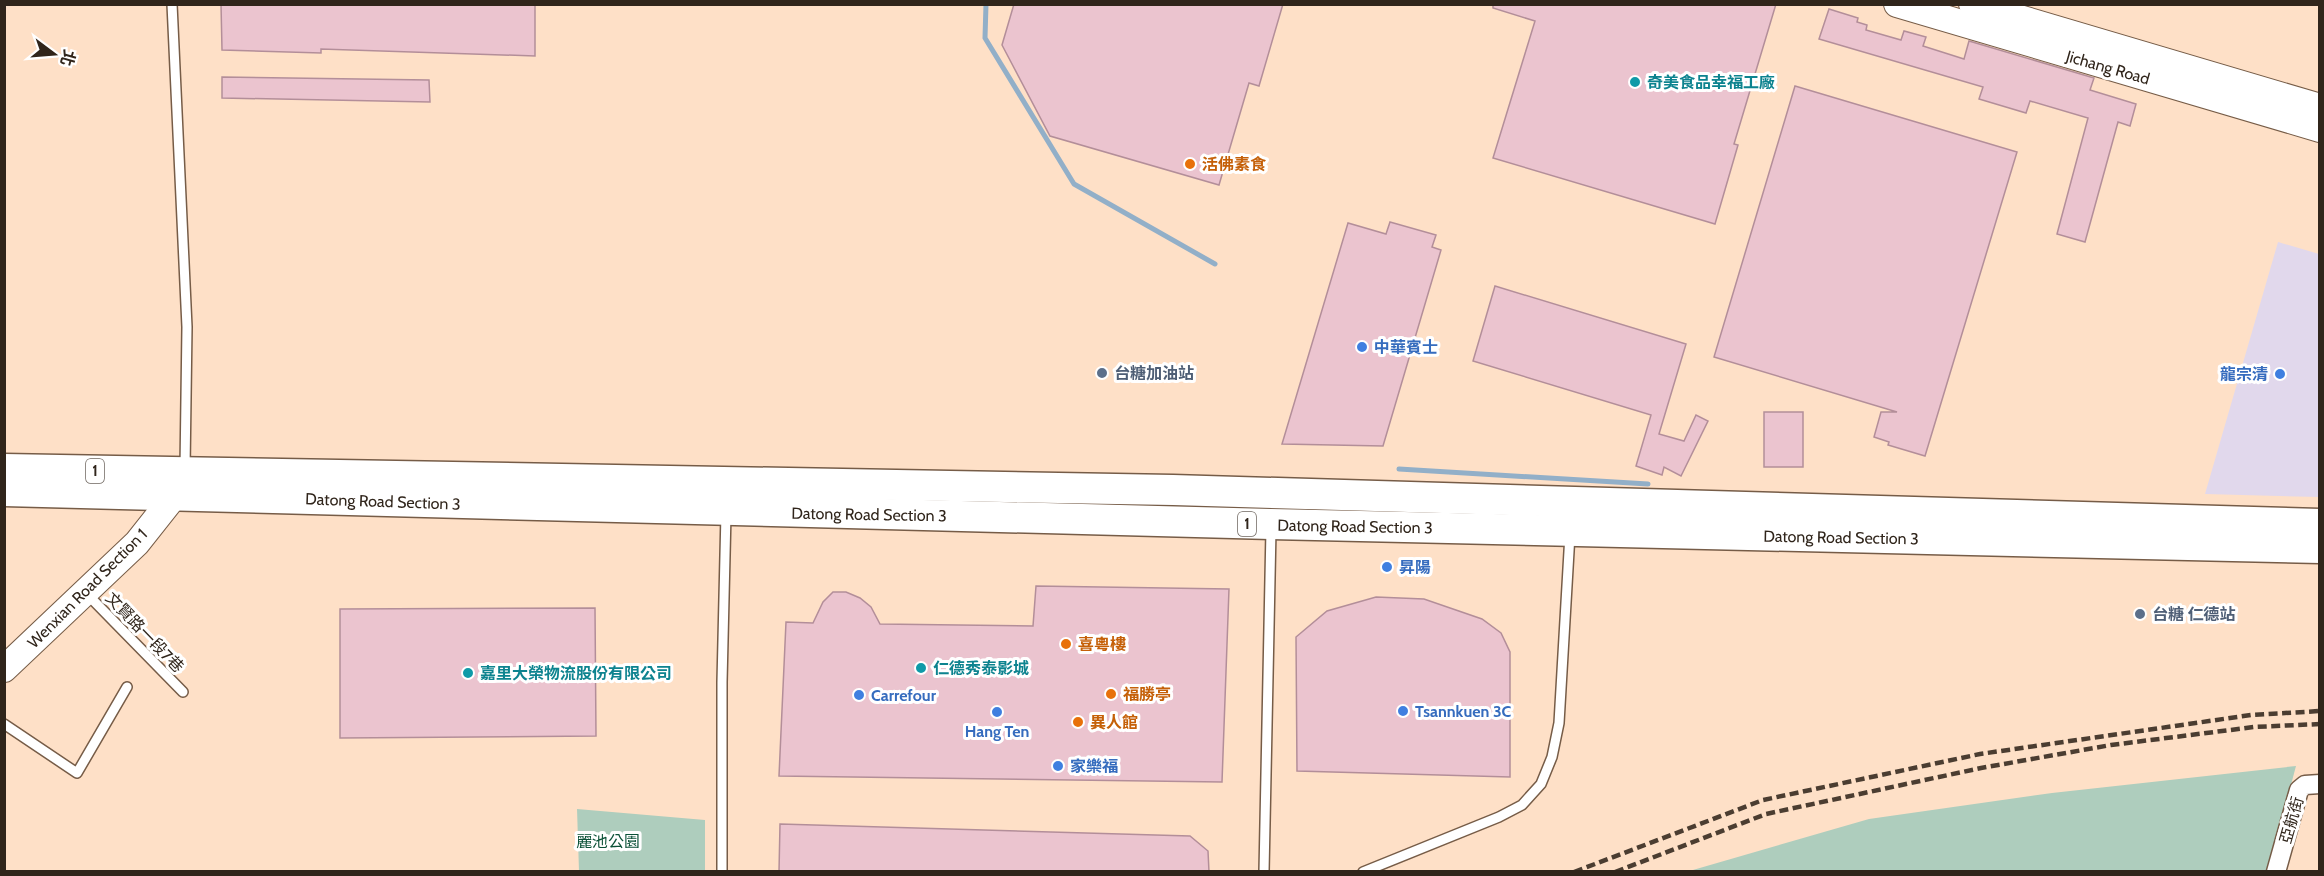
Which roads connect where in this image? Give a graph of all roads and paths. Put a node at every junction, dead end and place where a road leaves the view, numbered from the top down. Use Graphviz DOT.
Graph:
graph roads {
  1 [pos="172,4"];
  2 [pos="1897,4"];
  3 [pos="1972,4"];
  4 [pos="2319,107"];
  5 [pos="2319,129"];
  6 [pos="4,469"];
  7 [pos="180,484"];
  8 [pos="4,491"];
  9 [pos="726,495"];
  10 [pos="1571,516"];
  11 [pos="1271,524"];
  12 [pos="2319,524"];
  13 [pos="2319,548"];
  14 [pos="85,592"];
  15 [pos="4,669"];
  16 [pos="127,687"];
  17 [pos="183,692"];
  18 [pos="4,724"];
  19 [pos="2319,784"];
  20 [pos="722,872"];
  21 [pos="1263,872"];
  22 [pos="1363,872"];
  23 [pos="2276,872"];
  1 -- 7 [label="lane"];
  2 -- 5 [label="street, Jichang Road"];
  3 -- 4 [label="street, Jichang Road"];
  6 -- 7 [label="main road, 1"];
  7 -- 8 [label="main road, 1"];
  7 -- 9 [label="main road, Datong Road Section 3 / 1"];
  7 -- 14 [label="street, Wenxian Road Section 1"];
  9 -- 10 [label="main road, Datong Road Section 3 / 1"];
  9 -- 11 [label="main road, Datong Road Section 3 / 1"];
  9 -- 20 [label="lane"];
  10 -- 11 [label="main road, Datong Road Section 3 / 1"];
  10 -- 12 [label="main road, Datong Road Section 3 / 1"];
  10 -- 13 [label="main road, Datong Road Section 3 / 1"];
  10 -- 22 [label="lane"];
  11 -- 21 [label="lane"];
  14 -- 15 [label="street, Wenxian Road Section 1"];
  14 -- 17 [label="lane, 文賢路一段7巷"];
  16 -- 18 [label="lane"];
  19 -- 23 [label="street, 亞航街"];
}
